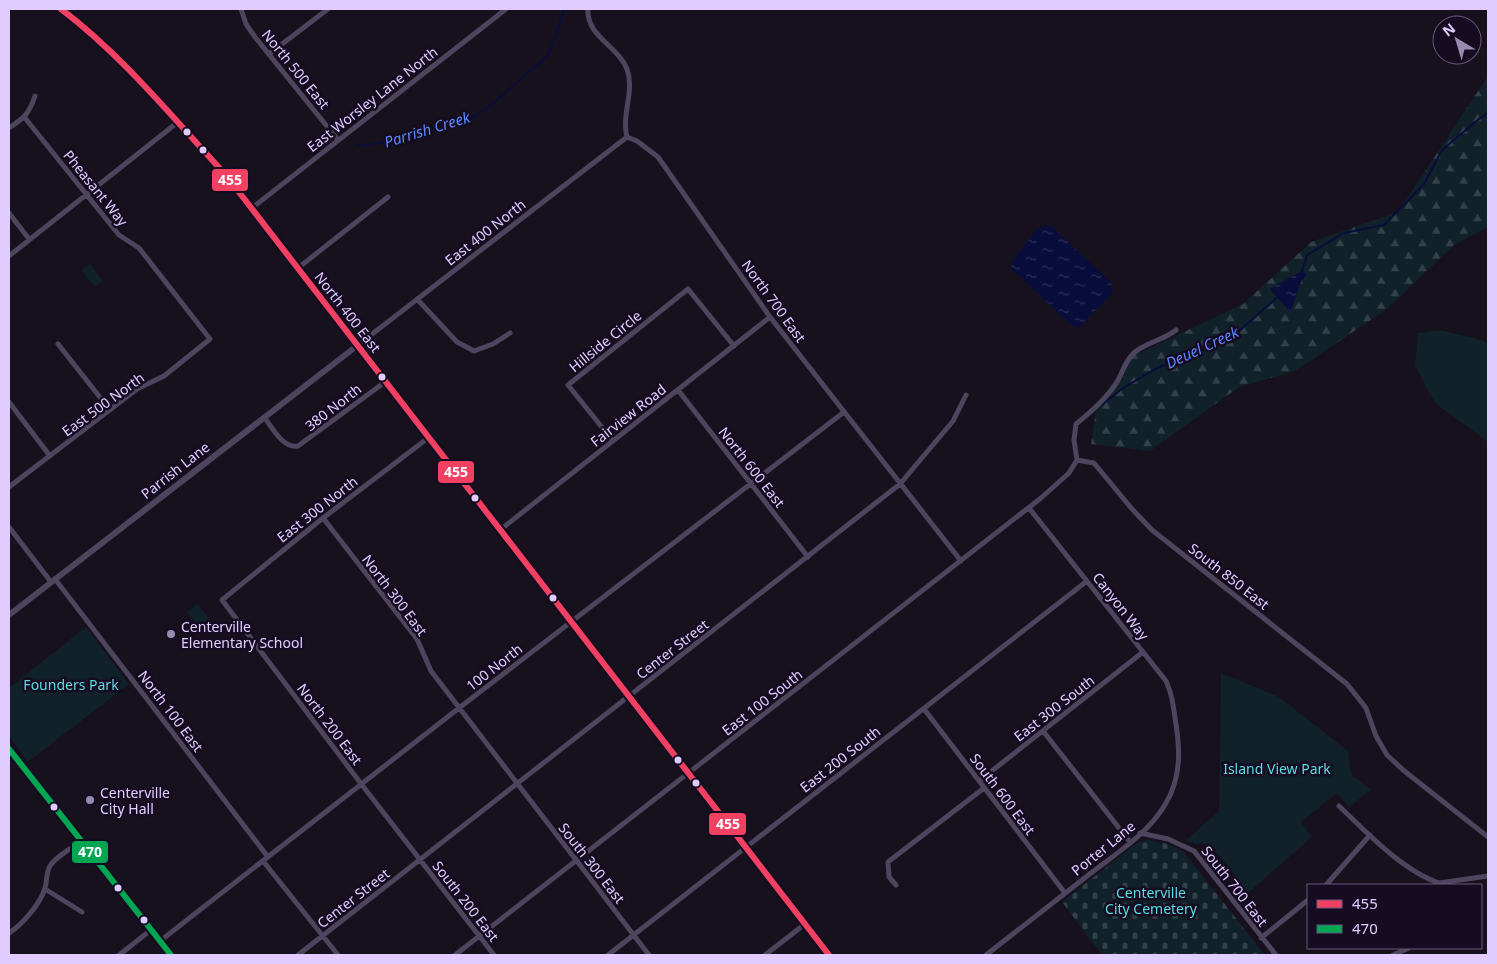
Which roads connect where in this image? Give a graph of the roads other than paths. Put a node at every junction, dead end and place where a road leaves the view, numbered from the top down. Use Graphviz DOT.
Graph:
graph roads {
  1 [pos="61,9"];
  2 [pos="241,9"];
  3 [pos="328,9"];
  4 [pos="506,9"];
  5 [pos="588,9"];
  6 [pos="269,54"];
  7 [pos="35,96"];
  8 [pos="25,118"];
  9 [pos="178,122"];
  10 [pos="9,128"];
  11 [pos="627,137"];
  12 [pos="338,140"];
  13 [pos="87,195"];
  14 [pos="388,197"];
  15 [pos="252,208"];
  16 [pos="9,213"];
  17 [pos="29,239"];
  18 [pos="9,256"];
  19 [pos="298,268"];
  20 [pos="417,299"];
  21 [pos="770,317"];
  22 [pos="1176,330"];
  23 [pos="510,333"];
  24 [pos="210,339"];
  25 [pos="58,344"];
  26 [pos="358,345"];
  27 [pos="734,346"];
  28 [pos="385,382"];
  29 [pos="678,390"];
  30 [pos="966,395"];
  31 [pos="9,402"];
  32 [pos="110,410"];
  33 [pos="844,412"];
  34 [pos="264,417"];
  35 [pos="428,438"];
  36 [pos="613,441"];
  37 [pos="50,456"];
  38 [pos="1077,460"];
  39 [pos="750,484"];
  40 [pos="900,484"];
  41 [pos="9,487"];
  42 [pos="1029,508"];
  43 [pos="323,518"];
  44 [pos="9,527"];
  45 [pos="500,530"];
  46 [pos="808,557"];
  47 [pos="961,561"];
  48 [pos="53,581"];
  49 [pos="1087,581"];
  50 [pos="222,600"];
  51 [pos="9,615"];
  52 [pos="571,622"];
  53 [pos="1143,652"];
  54 [pos="629,697"];
  55 [pos="459,708"];
  56 [pos="924,709"];
  57 [pos="1176,726"];
  58 [pos="1043,731"];
  59 [pos="9,749"];
  60 [pos="688,773"];
  61 [pos="979,781"];
  62 [pos="362,784"];
  63 [pos="517,784"];
  64 [pos="984,788"];
  65 [pos="1339,806"];
  66 [pos="1140,833"];
  67 [pos="1370,835"];
  68 [pos="1488,837"];
  69 [pos="82,841"];
  70 [pos="1130,842"];
  71 [pos="746,848"];
  72 [pos="268,857"];
  73 [pos="420,860"];
  74 [pos="576,860"];
  75 [pos="263,861"];
  76 [pos="1488,876"];
  77 [pos="1327,884"];
  78 [pos="1439,884"];
  79 [pos="896,885"];
  80 [pos="45,889"];
  81 [pos="1065,893"];
  82 [pos="1307,901"];
  83 [pos="82,912"];
  84 [pos="805,924"];
  85 [pos="151,930"];
  86 [pos="9,933"];
  87 [pos="634,935"];
  88 [pos="323,936"];
  89 [pos="479,936"];
  90 [pos="1261,938"];
  91 [pos="160,941"];
  92 [pos="1407,949"];
  93 [pos="119,955"];
  94 [pos="170,955"];
  95 [pos="298,955"];
  96 [pos="338,955"];
  97 [pos="455,955"];
  98 [pos="494,955"];
  99 [pos="608,955"];
  100 [pos="649,955"];
  101 [pos="765,955"];
  102 [pos="828,955"];
  103 [pos="986,955"];
  104 [pos="1276,955"];
  105 [pos="1393,955"];
  1 -- 9 [label="street, North 400 East"];
  2 -- 6 [label="street, North 500 East"];
  3 -- 6 [label="street"];
  4 -- 12 [label="street, East Worsley Lane North"];
  5 -- 11 [label="street"];
  6 -- 12 [label="street, North 500 East"];
  7 -- 8 [label="street"];
  8 -- 10 [label="street"];
  8 -- 13 [label="street, Pheasant Way"];
  9 -- 13 [label="street"];
  9 -- 15 [label="street, North 400 East"];
  11 -- 20 [label="street, East 400 North"];
  11 -- 21 [label="street, North 700 East"];
  12 -- 15 [label="street, East Worsley Lane North"];
  13 -- 17 [label="street"];
  13 -- 24 [label="street, Pheasant Way"];
  14 -- 19 [label="street"];
  15 -- 19 [label="street, North 400 East"];
  16 -- 17 [label="street"];
  17 -- 18 [label="street"];
  19 -- 26 [label="street, North 400 East"];
  20 -- 23 [label="street"];
  20 -- 26 [label="street, East 400 North"];
  21 -- 27 [label="street, Fairview Road"];
  21 -- 33 [label="street, North 700 East"];
  22 -- 38 [label="street"];
  24 -- 32 [label="street, East 500 North"];
  25 -- 32 [label="street"];
  26 -- 28 [label="street, North 400 East"];
  26 -- 34 [label="street, Parrish Lane"];
  27 -- 29 [label="street, Fairview Road"];
  27 -- 36 [label="street, Hillside Circle"];
  28 -- 34 [label="street, 380 North"];
  28 -- 35 [label="street, North 400 East"];
  29 -- 36 [label="street, Fairview Road"];
  29 -- 39 [label="street, North 600 East"];
  30 -- 40 [label="street, Center Street"];
  31 -- 37 [label="street"];
  32 -- 37 [label="street, East 500 North"];
  33 -- 39 [label="street, 100 North"];
  33 -- 40 [label="street, North 700 East"];
  34 -- 48 [label="street, Parrish Lane"];
  35 -- 43 [label="street, East 300 North"];
  35 -- 45 [label="street, North 400 East"];
  36 -- 45 [label="street, Fairview Road"];
  37 -- 41 [label="street, East 500 North"];
  38 -- 42 [label="street, East 100 South"];
  38 -- 68 [label="street, South 850 East"];
  39 -- 46 [label="street, North 600 East"];
  39 -- 52 [label="street, 100 North"];
  40 -- 46 [label="street, Center Street"];
  40 -- 47 [label="street"];
  42 -- 47 [label="street, East 100 South"];
  42 -- 49 [label="street, Canyon Way"];
  43 -- 50 [label="street, East 300 North"];
  43 -- 55 [label="street, North 300 East"];
  44 -- 48 [label="street, North 100 East"];
  45 -- 52 [label="street, North 400 East"];
  46 -- 54 [label="street, Center Street"];
  47 -- 60 [label="street, East 100 South"];
  48 -- 51 [label="street, Parrish Lane"];
  48 -- 72 [label="street, North 100 East"];
  49 -- 53 [label="street, Canyon Way"];
  49 -- 56 [label="street, East 200 South"];
  50 -- 62 [label="street, North 200 East"];
  52 -- 54 [label="street, North 400 East"];
  52 -- 55 [label="street, 100 North"];
  53 -- 57 [label="street, Canyon Way"];
  53 -- 58 [label="street, East 300 South"];
  54 -- 60 [label="street, North 400 East"];
  54 -- 63 [label="street, Center Street"];
  55 -- 62 [label="street, 100 North"];
  55 -- 63 [label="street, North 300 East"];
  56 -- 61 [label="street, South 600 East"];
  56 -- 71 [label="street, East 200 South"];
  57 -- 66 [label="street, Porter Lane"];
  58 -- 61 [label="street, East 300 South"];
  58 -- 70 [label="street"];
  59 -- 69 [label="main road"];
  60 -- 71 [label="street, North 400 East"];
  60 -- 74 [label="street, East 100 South"];
  61 -- 64 [label="street, South 600 East"];
  62 -- 72 [label="street, 100 North"];
  62 -- 73 [label="street, North 200 East"];
  63 -- 73 [label="street, Center Street"];
  63 -- 74 [label="street, South 300 East"];
  64 -- 79 [label="street"];
  64 -- 81 [label="street, South 600 East"];
  65 -- 67 [label="street"];
  66 -- 70 [label="street, Porter Lane"];
  66 -- 90 [label="street, South 700 East"];
  67 -- 77 [label="street"];
  67 -- 78 [label="street"];
  69 -- 80 [label="street"];
  69 -- 85 [label="main road"];
  70 -- 81 [label="street, Porter Lane"];
  71 -- 84 [label="street, North 400 East"];
  71 -- 87 [label="street, East 200 South"];
  72 -- 75 [label="street, 100 North"];
  73 -- 88 [label="street, Center Street"];
  73 -- 89 [label="street, South 200 East"];
  74 -- 87 [label="street, South 300 East"];
  74 -- 89 [label="street, East 100 South"];
  75 -- 88 [label="street"];
  75 -- 91 [label="street, 100 North"];
  76 -- 78 [label="street"];
  80 -- 83 [label="street"];
  80 -- 86 [label="street"];
  81 -- 103 [label="street, Porter Lane"];
  82 -- 90 [label="street"];
  84 -- 101 [label="street"];
  84 -- 102 [label="street, North 400 East"];
  85 -- 91 [label="main road"];
  85 -- 93 [label="street"];
  87 -- 99 [label="street, East 200 South"];
  87 -- 100 [label="street, South 300 East"];
  88 -- 95 [label="street, Center Street"];
  88 -- 96 [label="street"];
  89 -- 97 [label="street, East 100 South"];
  89 -- 98 [label="street, South 200 East"];
  90 -- 104 [label="street, South 700 East"];
  91 -- 94 [label="main road"];
  92 -- 105 [label="street"];
}
